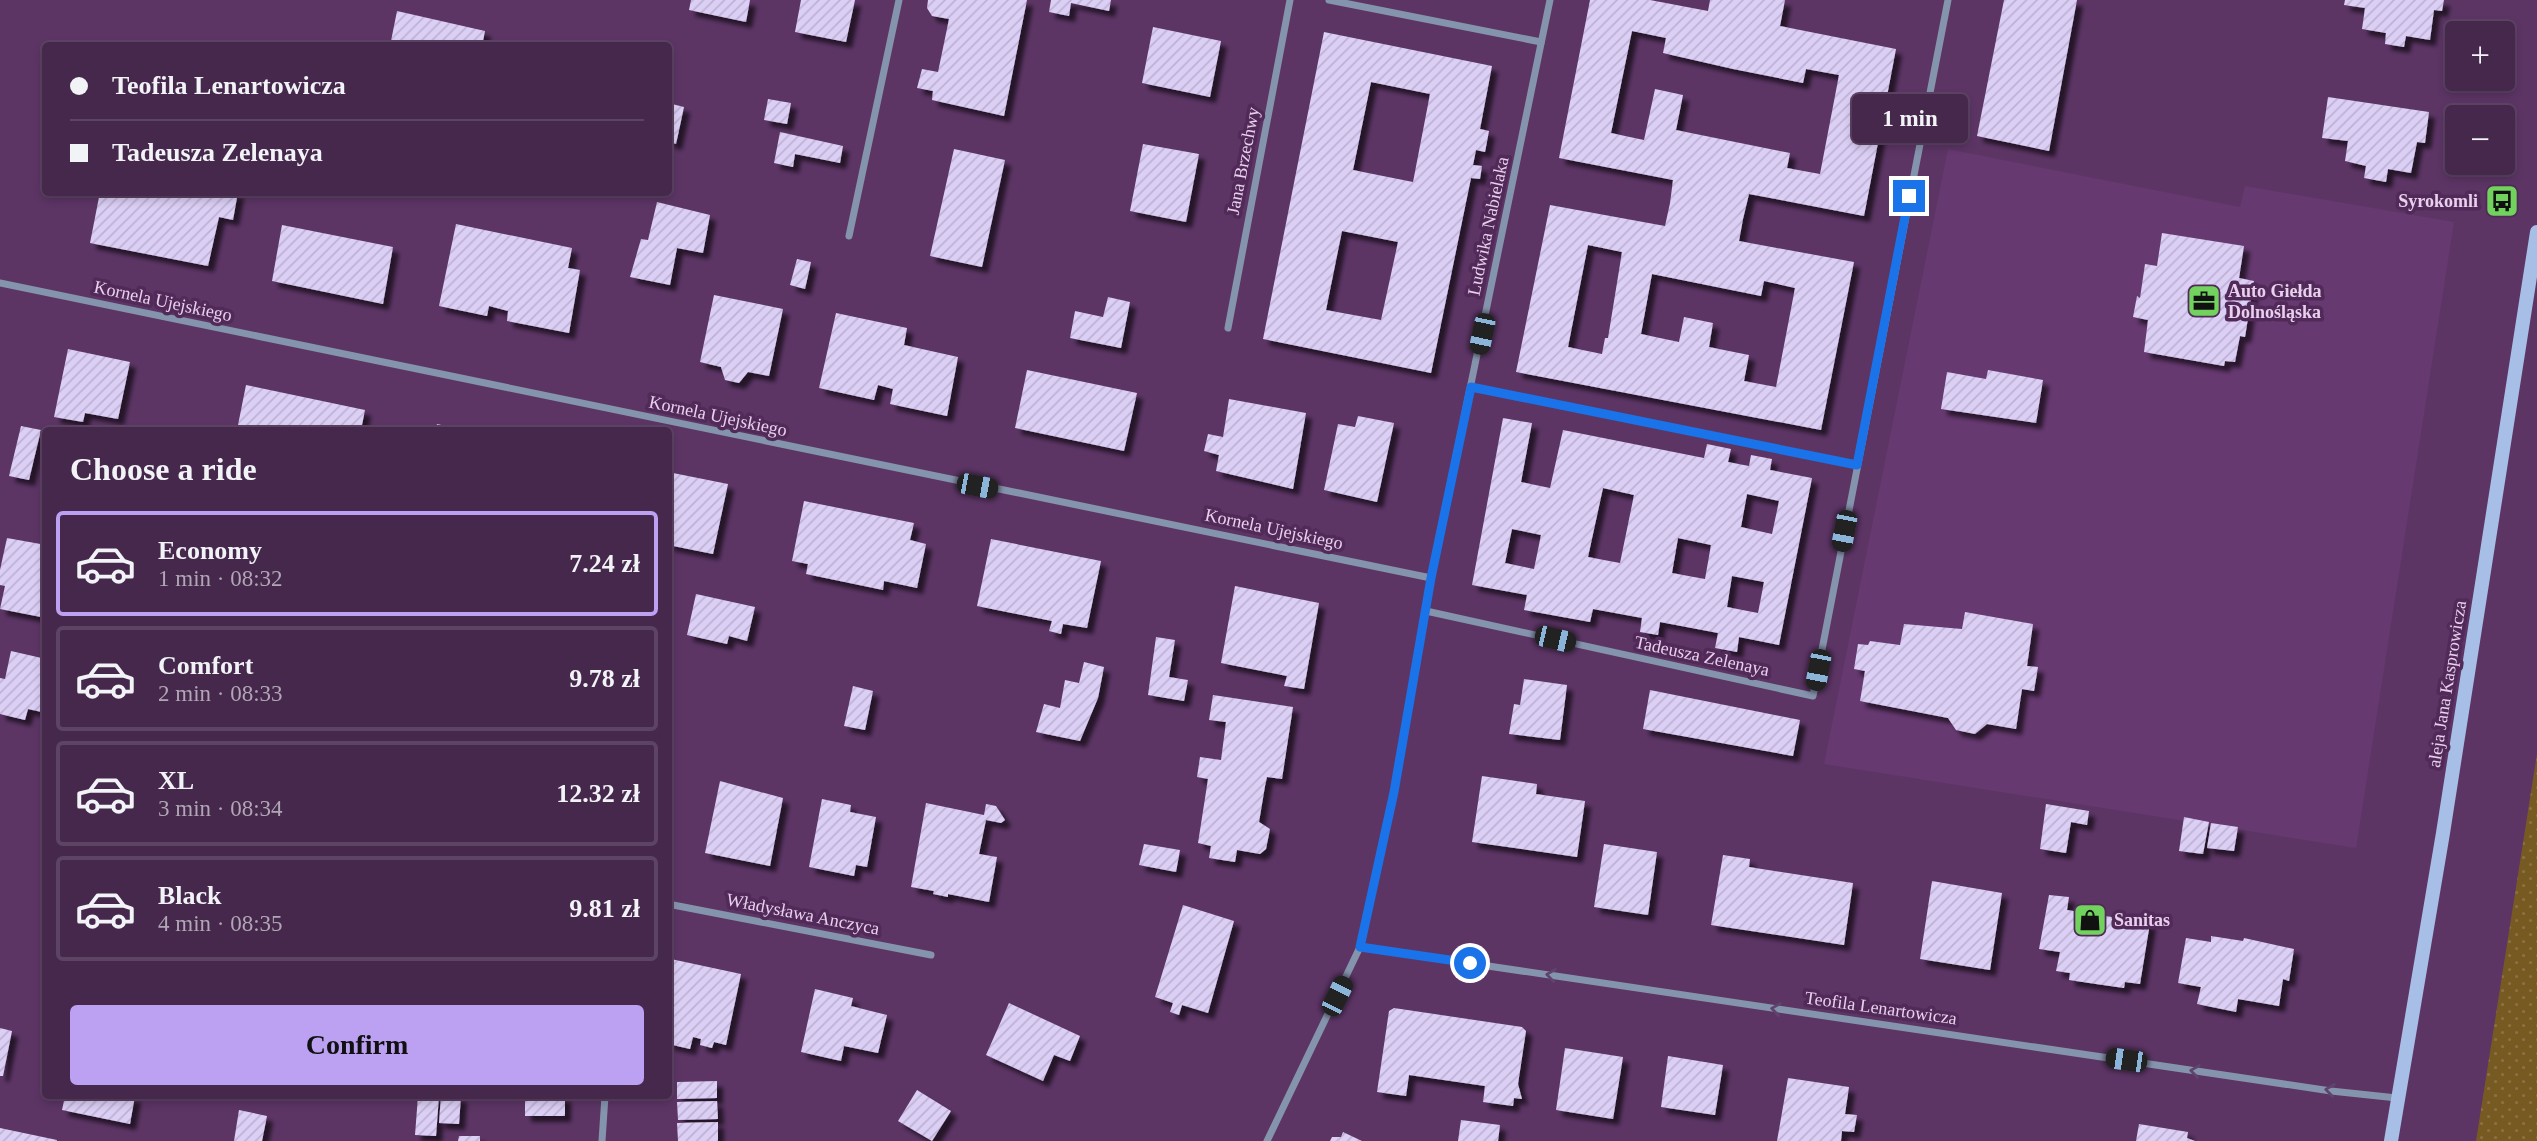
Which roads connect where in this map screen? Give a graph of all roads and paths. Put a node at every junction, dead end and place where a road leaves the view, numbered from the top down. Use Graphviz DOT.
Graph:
graph roads {
  1 [pos="899,0"];
  2 [pos="1290,0"];
  3 [pos="1329,0"];
  4 [pos="1550,0"];
  5 [pos="1948,0"];
  6 [pos="1541,42"];
  7 [pos="2537,232"];
  8 [pos="849,236"];
  9 [pos="0,283"];
  10 [pos="1228,328"];
  11 [pos="1471,387"];
  12 [pos="1857,465"];
  13 [pos="1431,578"];
  14 [pos="1426,611"];
  15 [pos="672,905"];
  16 [pos="1360,947"];
  17 [pos="931,955"];
  18 [pos="2397,1098"];
  19 [pos="605,1099"];
  20 [pos="602,1141"];
  21 [pos="1267,1141"];
  22 [pos="2391,1141"];
  1 -- 8 [label="street"];
  2 -- 10 [label="street, Jana Brzechwy"];
  3 -- 6 [label="street"];
  4 -- 6 [label="street, Ludwika Nabielaka"];
  5 -- 12 [label="street, Tadeusza Zelenaya"];
  6 -- 11 [label="street, Ludwika Nabielaka"];
  7 -- 18 [label="street, aleja Jana Kasprowicza"];
  9 -- 13 [label="street, Kornela Ujejskiego"];
  11 -- 12 [label="street"];
  11 -- 13 [label="street, Ludwika Nabielaka"];
  12 -- 14 [label="street, Tadeusza Zelenaya"];
  13 -- 14 [label="street, Ludwika Nabielaka"];
  14 -- 16 [label="street, Ludwika Nabielaka"];
  15 -- 17 [label="street, Władysława Anczyca"];
  18 -- 16 [label="street, Teofila Lenartowicza, one-way"];
  16 -- 21 [label="street, Ludwika Nabielaka"];
  18 -- 22 [label="street, aleja Jana Kasprowicza"];
  19 -- 20 [label="street"];
}
